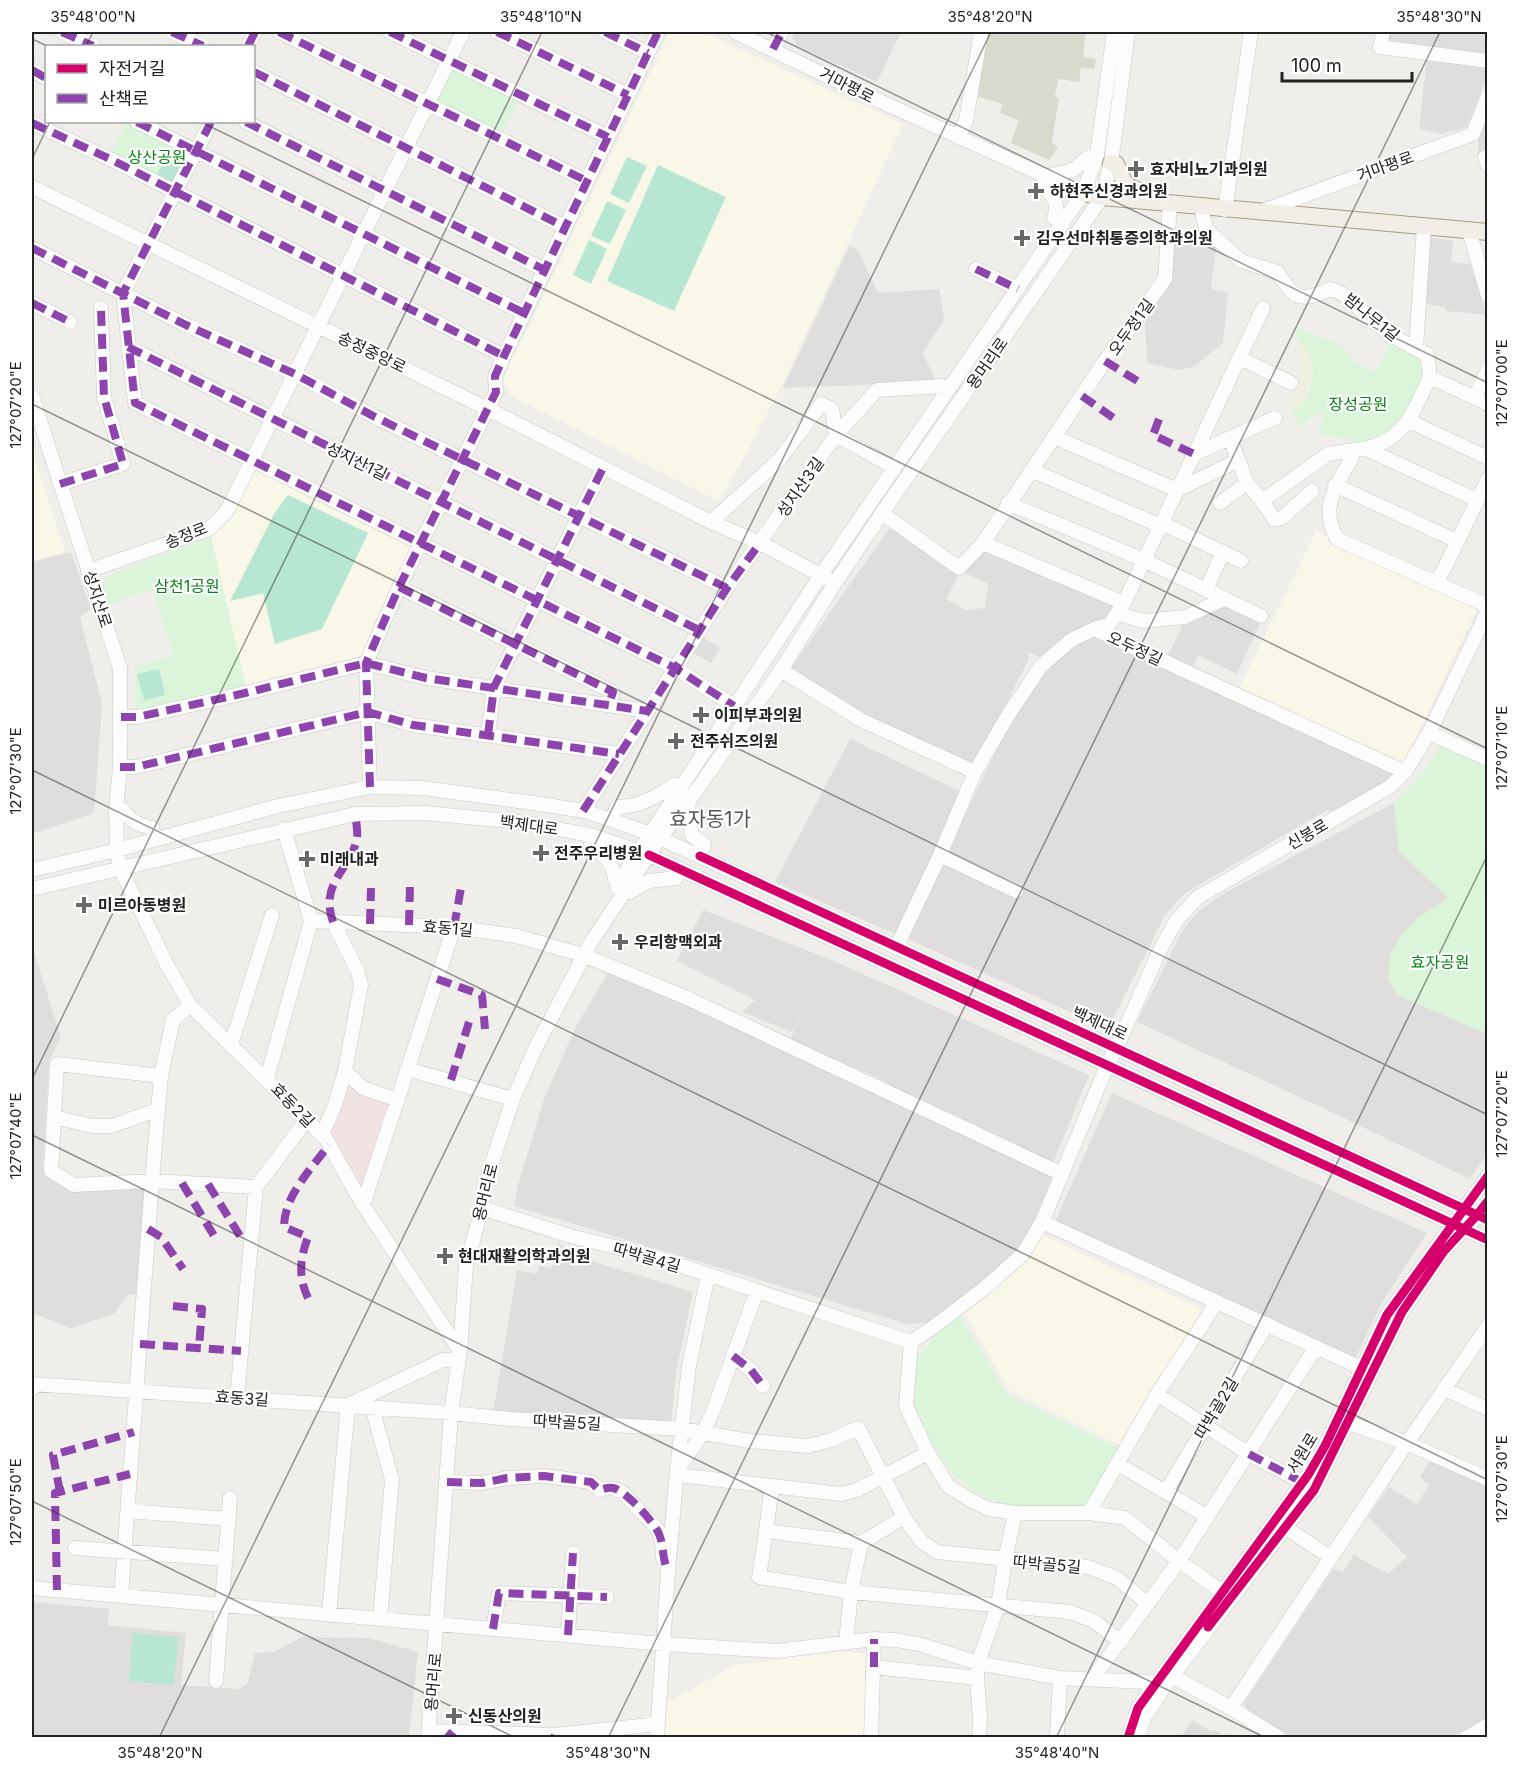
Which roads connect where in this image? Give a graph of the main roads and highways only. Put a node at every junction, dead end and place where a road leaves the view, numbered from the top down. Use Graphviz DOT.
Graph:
graph roads {
  1 [pos="1104,159"];
  2 [pos="1083,193"];
  3 [pos="1140,201"];
  4 [pos="1488,232"];
  1 -- 3 [label="main road"];
  2 -- 3 [label="main road, 거마평로"];
  3 -- 4 [label="main road, 거마평로"];
}
